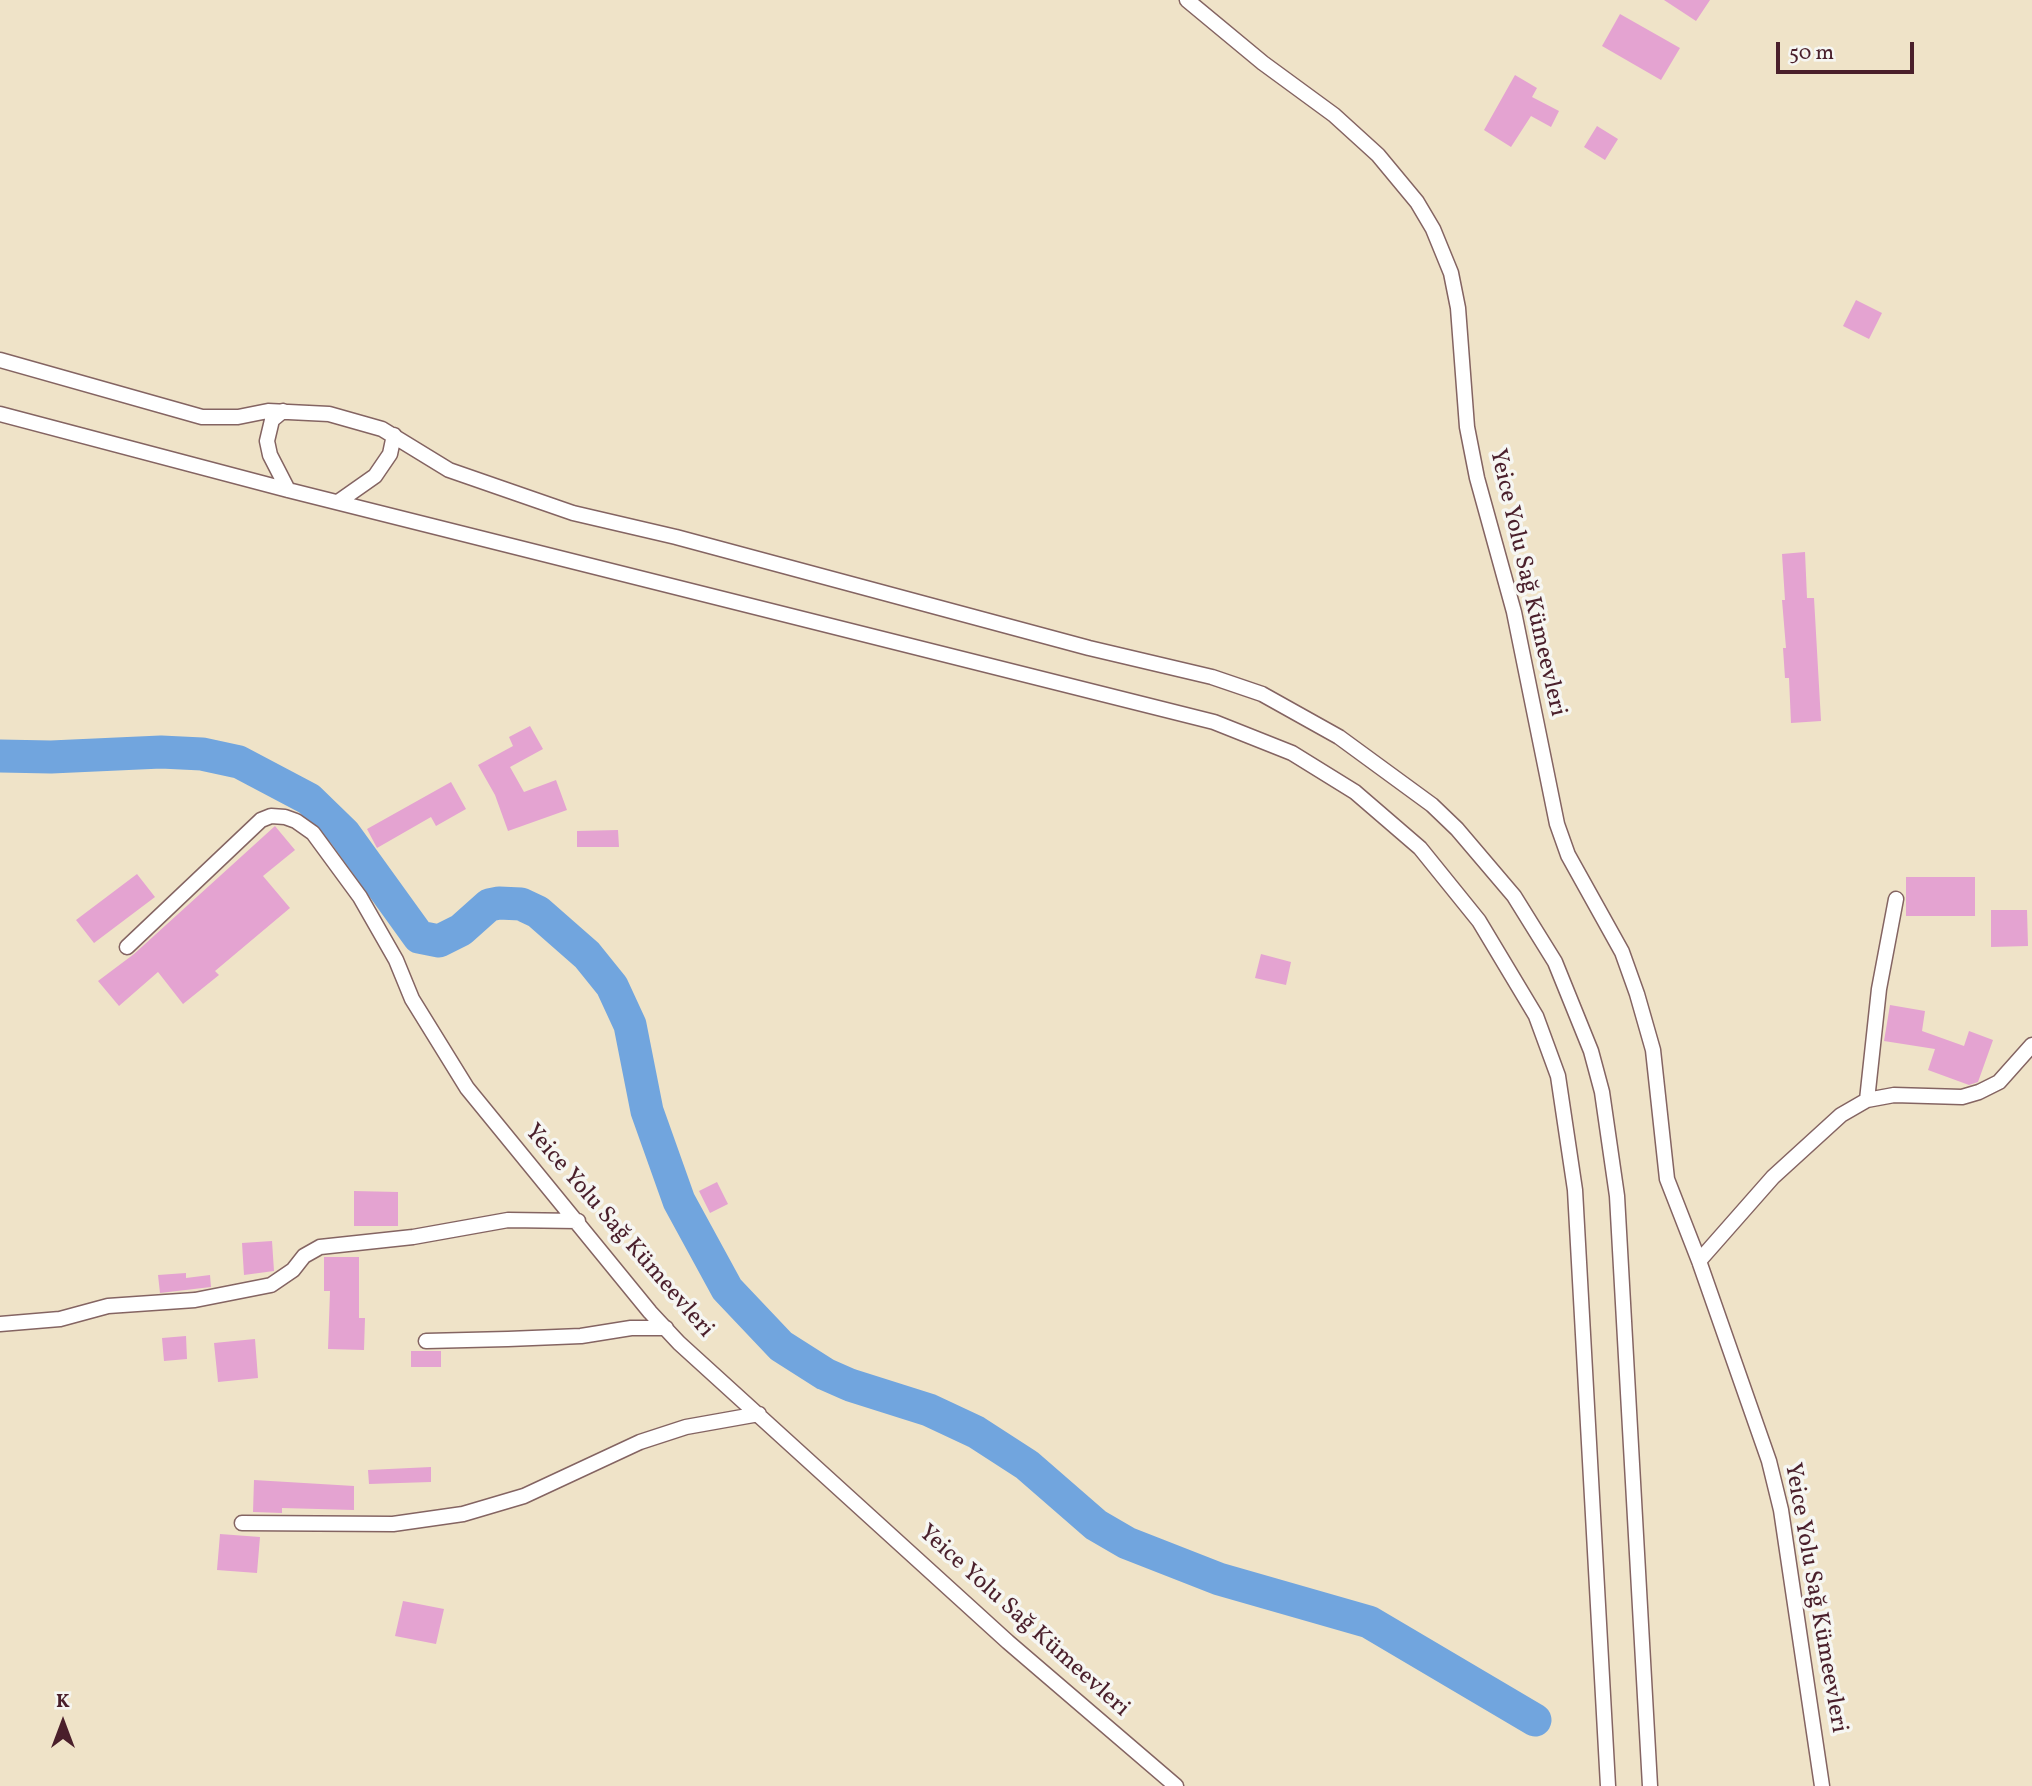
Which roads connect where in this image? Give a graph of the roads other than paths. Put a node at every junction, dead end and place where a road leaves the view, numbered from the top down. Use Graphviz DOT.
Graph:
graph roads {
  1 [pos="1187,0"];
  2 [pos="0,360"];
  3 [pos="283,411"];
  4 [pos="0,414"];
  5 [pos="394,435"];
  6 [pos="288,490"];
  7 [pos="338,502"];
  8 [pos="1896,899"];
  9 [pos="127,947"];
  10 [pos="2032,1045"];
  11 [pos="1867,1100"];
  12 [pos="578,1221"];
  13 [pos="1699,1261"];
  14 [pos="0,1324"];
  15 [pos="666,1328"];
  16 [pos="426,1341"];
  17 [pos="759,1414"];
  18 [pos="242,1523"];
  19 [pos="1176,1786"];
  20 [pos="1608,1786"];
  21 [pos="1650,1786"];
  22 [pos="1822,1786"];
  1 -- 13 [label="street, Yeice Yolu Sağ Kümeevleri"];
  2 -- 3 [label="street"];
  3 -- 5 [label="street"];
  3 -- 6 [label="street"];
  4 -- 6 [label="street"];
  5 -- 7 [label="street"];
  5 -- 21 [label="street"];
  6 -- 7 [label="street"];
  7 -- 20 [label="street"];
  8 -- 11 [label="street"];
  9 -- 12 [label="street, Yeice Yolu Sağ Kümeevleri"];
  10 -- 11 [label="street"];
  11 -- 13 [label="street"];
  12 -- 14 [label="street"];
  12 -- 15 [label="street, Yeice Yolu Sağ Kümeevleri"];
  13 -- 22 [label="street, Yeice Yolu Sağ Kümeevleri"];
  15 -- 16 [label="street"];
  15 -- 17 [label="street, Yeice Yolu Sağ Kümeevleri"];
  17 -- 18 [label="street"];
  17 -- 19 [label="street, Yeice Yolu Sağ Kümeevleri"];
}
